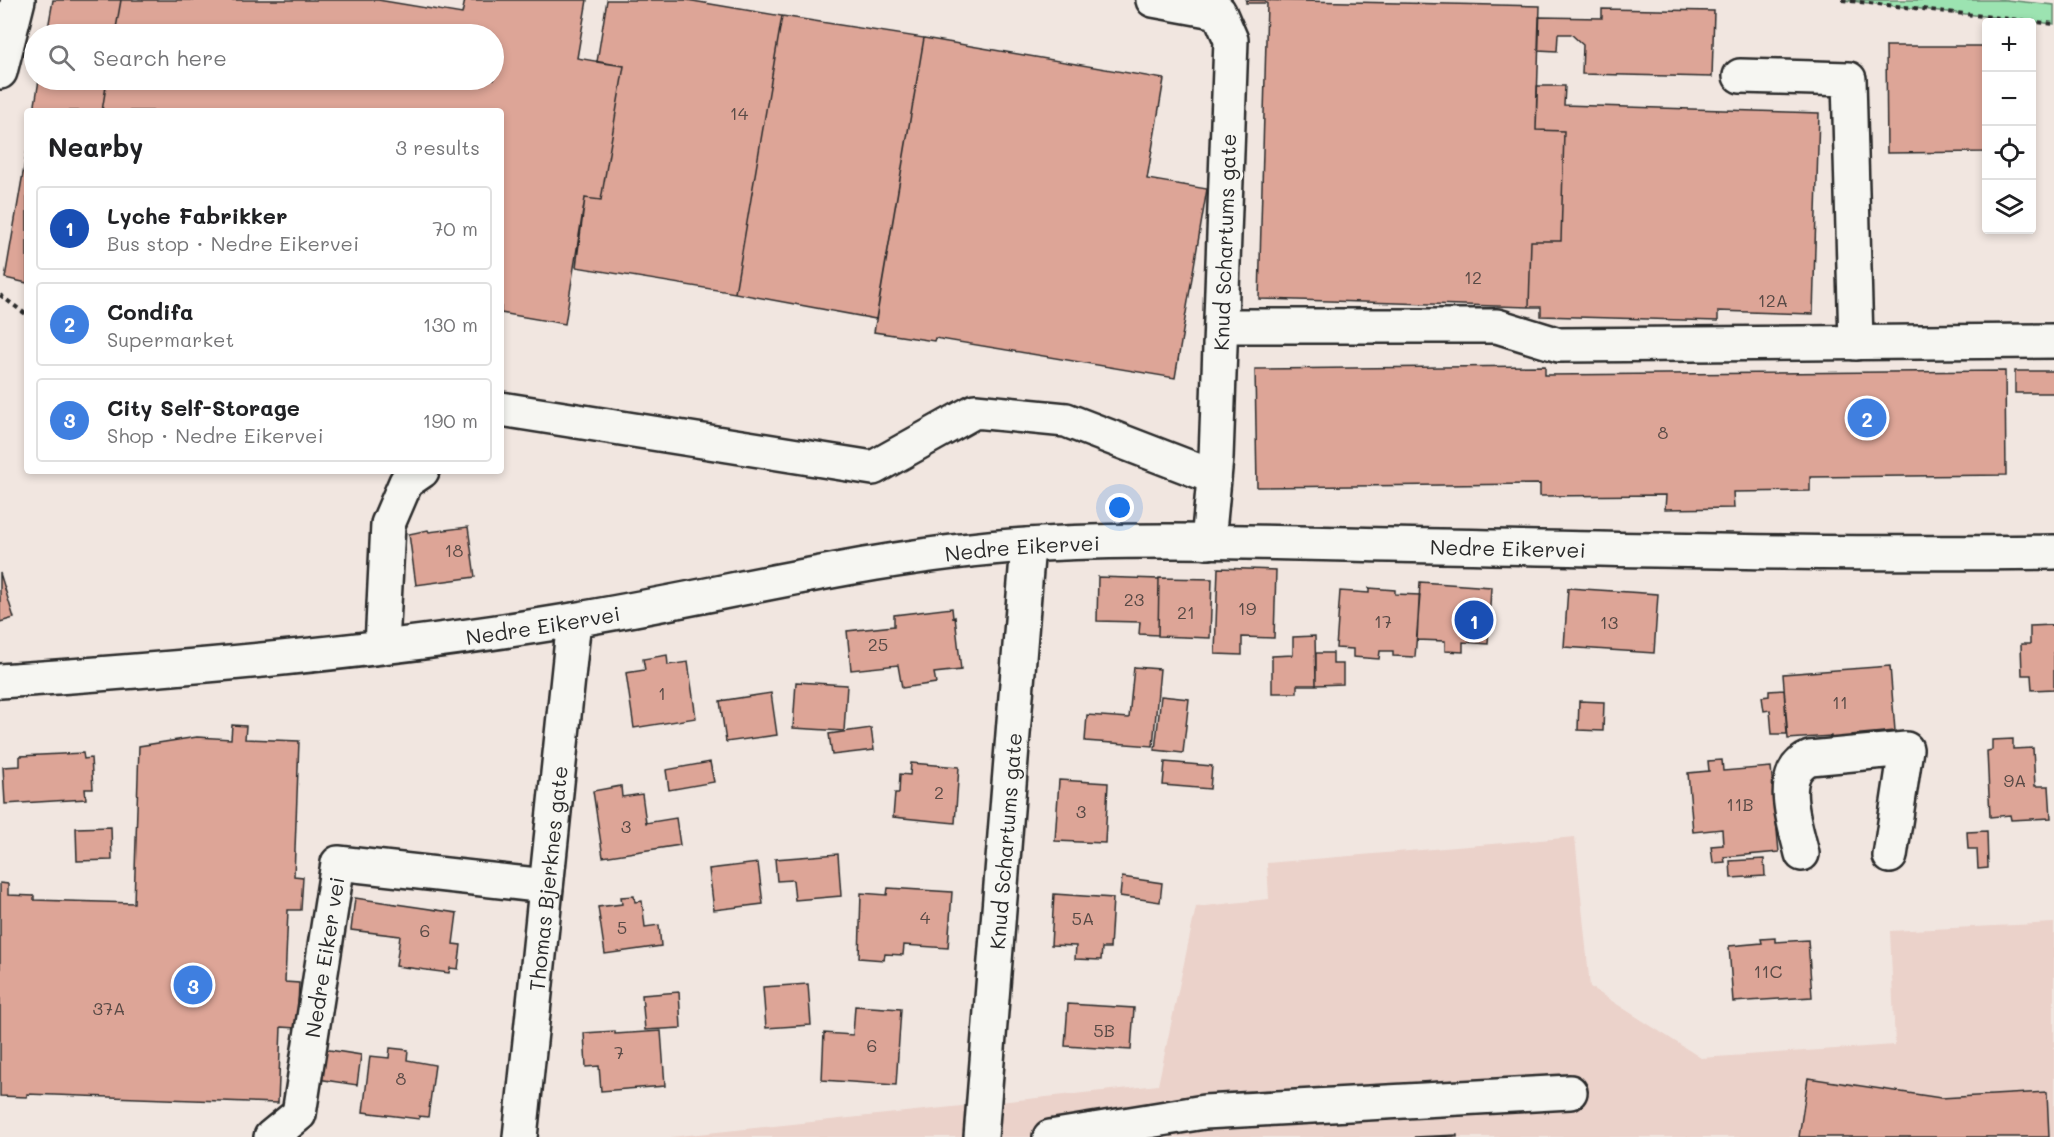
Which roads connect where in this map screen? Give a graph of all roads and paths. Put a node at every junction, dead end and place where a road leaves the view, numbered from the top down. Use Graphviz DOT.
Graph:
graph roads {
  1 [pos="18,0"];
  2 [pos="1153,0"];
  3 [pos="1842,0"];
  4 [pos="2054,24"];
  5 [pos="0,72"];
  6 [pos="1740,76"];
  7 [pos="0,295"];
  8 [pos="24,313"];
  9 [pos="1221,326"];
  10 [pos="2054,341"];
  11 [pos="1856,343"];
  12 [pos="504,408"];
  13 [pos="418,474"];
  14 [pos="1214,477"];
  15 [pos="1208,542"];
  16 [pos="1028,545"];
  17 [pos="2054,552"];
  18 [pos="573,620"];
  19 [pos="382,646"];
  20 [pos="0,681"];
  21 [pos="1802,854"];
  22 [pos="1890,856"];
  23 [pos="546,886"];
  24 [pos="1570,1092"];
  25 [pos="271,1137"];
  26 [pos="520,1137"];
  27 [pos="981,1137"];
  28 [pos="1050,1137"];
  1 -- 5 [label="main road"];
  2 -- 9 [label="main road, Knud Schartums gate"];
  3 -- 4 [label="path"];
  6 -- 11 [label="main road"];
  7 -- 8 [label="path"];
  9 -- 11 [label="main road"];
  9 -- 14 [label="main road, Knud Schartums gate"];
  10 -- 11 [label="main road"];
  12 -- 14 [label="main road"];
  13 -- 19 [label="main road"];
  14 -- 15 [label="main road, Knud Schartums gate"];
  15 -- 16 [label="main road, Nedre Eikervei"];
  15 -- 17 [label="main road, Nedre Eikervei"];
  16 -- 18 [label="main road, Nedre Eikervei"];
  16 -- 27 [label="main road, Knud Schartums gate"];
  18 -- 19 [label="main road, Nedre Eikervei"];
  18 -- 23 [label="main road, Thomas Bjerknes gate"];
  19 -- 20 [label="main road, Nedre Eikervei"];
  21 -- 22 [label="main road"];
  23 -- 25 [label="main road, Nedre Eiker vei"];
  23 -- 26 [label="main road, Thomas Bjerknes gate"];
  24 -- 28 [label="main road"];
}
